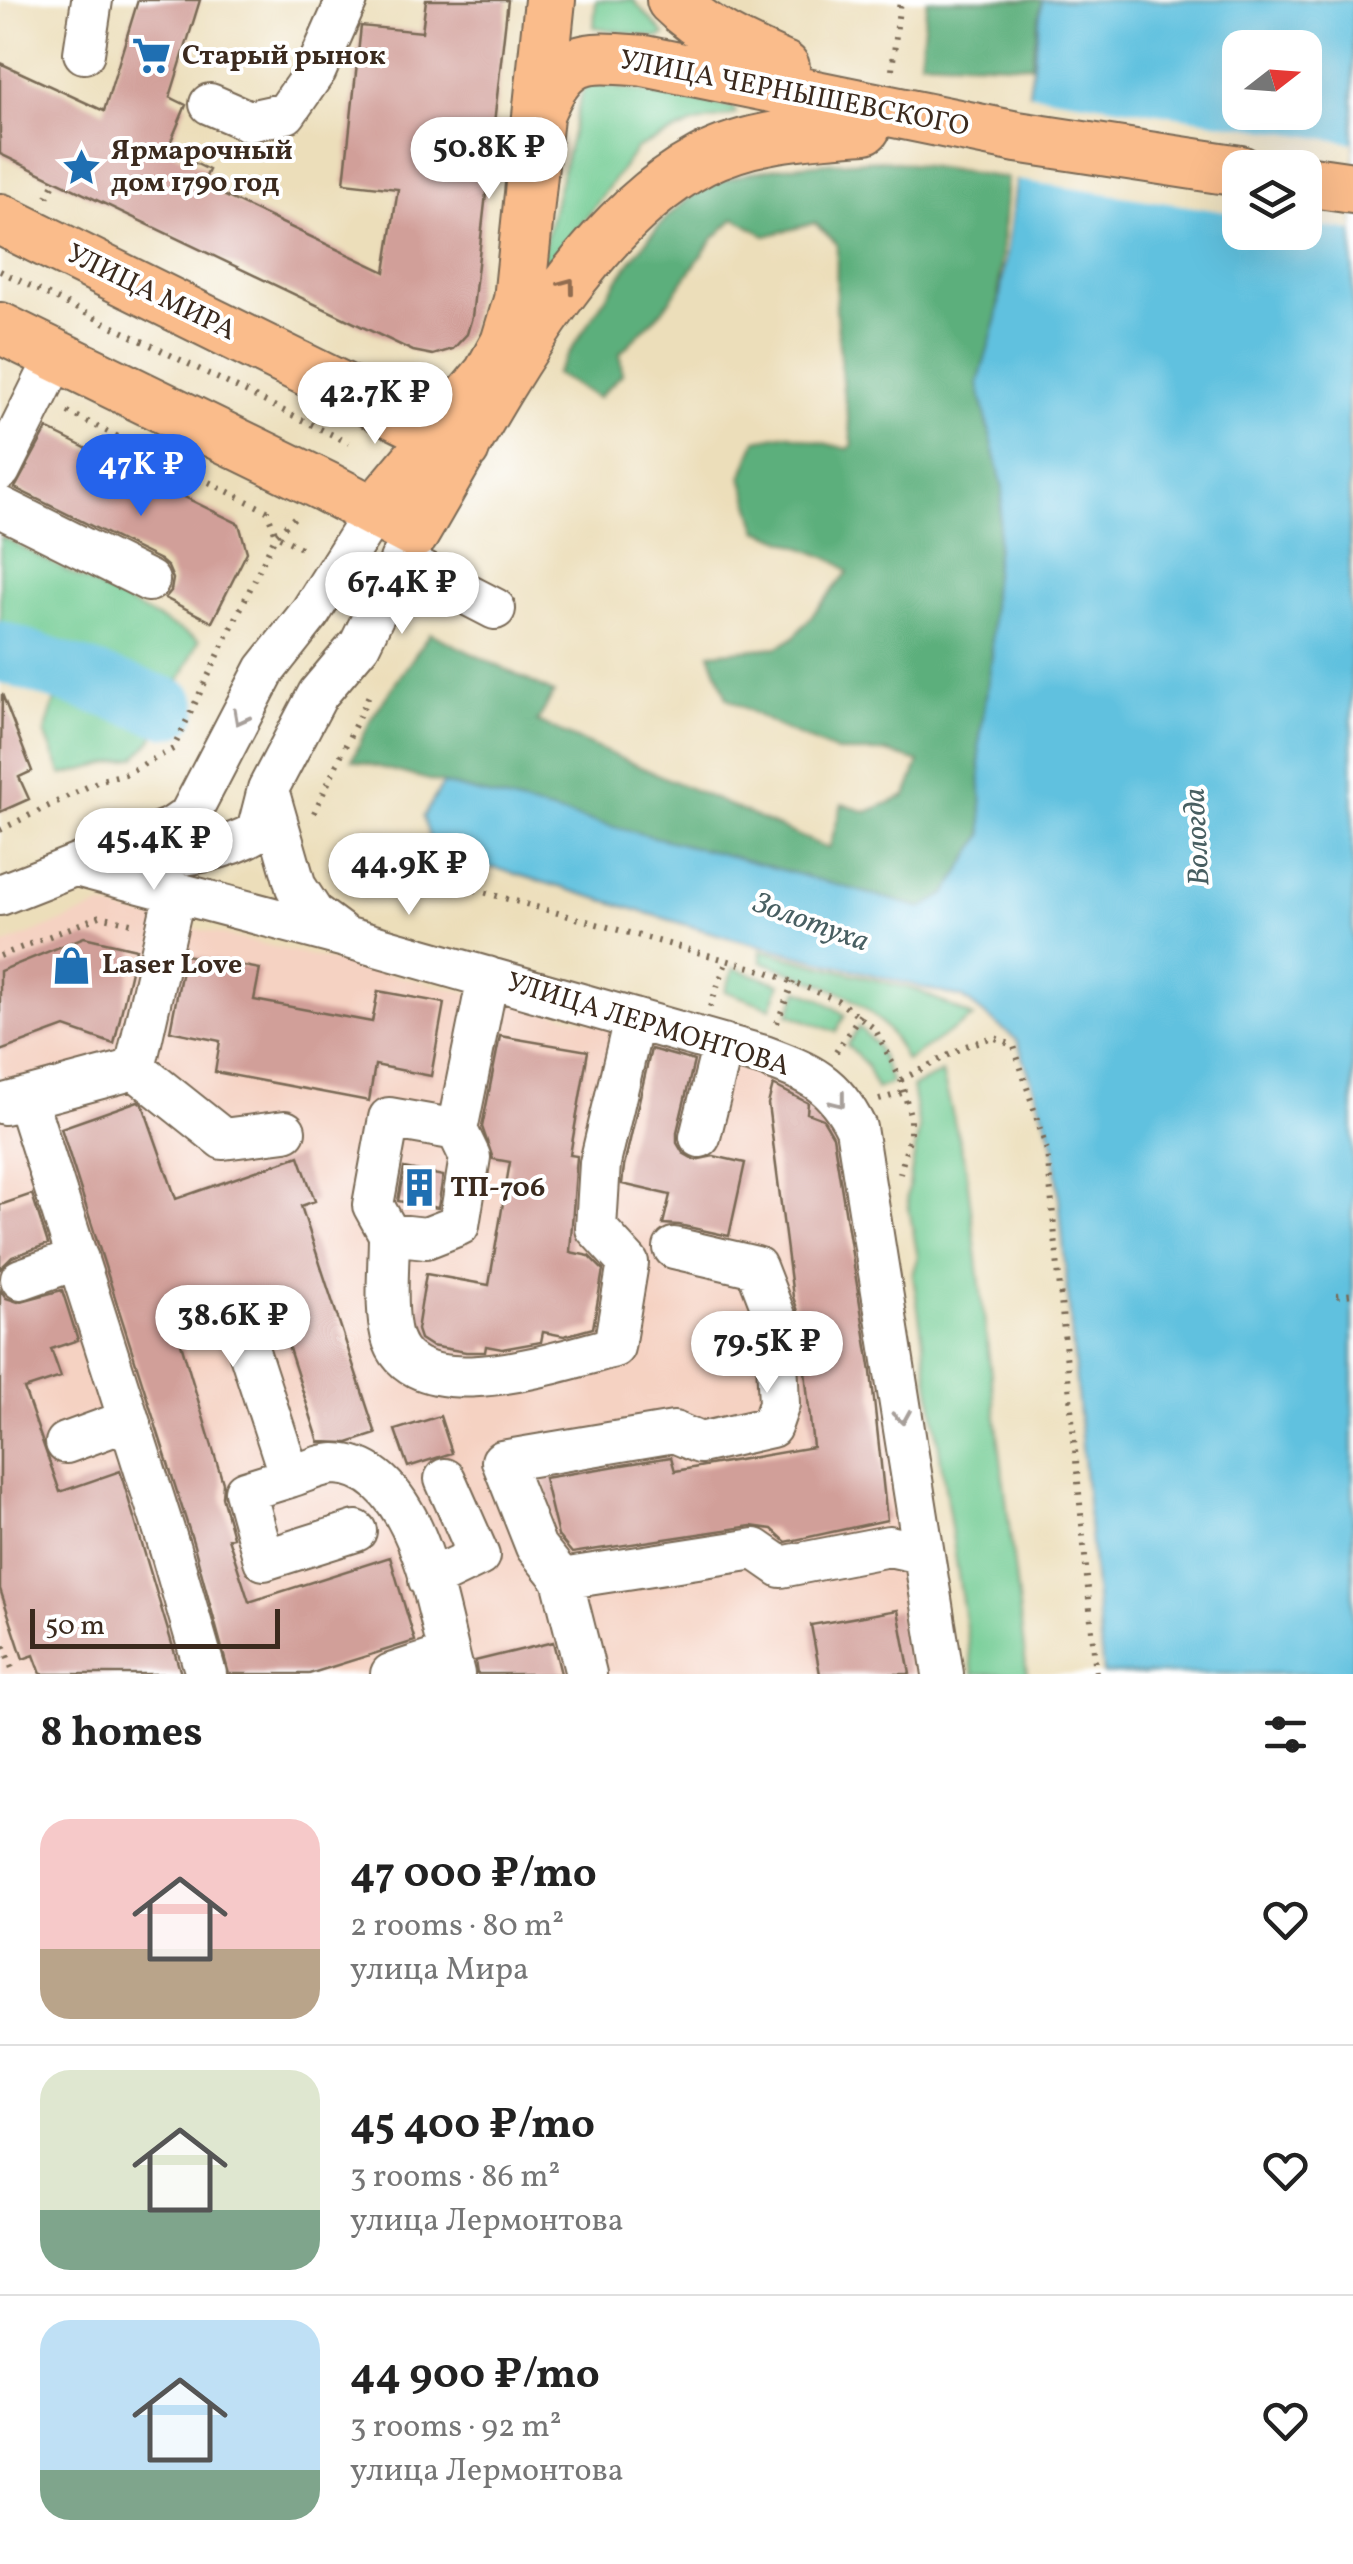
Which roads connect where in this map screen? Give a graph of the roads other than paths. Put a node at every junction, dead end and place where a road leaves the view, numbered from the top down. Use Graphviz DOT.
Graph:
graph roads {
  1 [pos="92,0"];
  2 [pos="347,0"];
  3 [pos="672,0"];
  4 [pos="550,4"];
  5 [pos="84,54"];
  6 [pos="572,64"];
  7 [pos="210,104"];
  8 [pos="539,112"];
  9 [pos="930,117"];
  10 [pos="865,128"];
  11 [pos="1016,136"];
  12 [pos="1222,168"];
  13 [pos="1322,183"];
  14 [pos="1353,188"];
  15 [pos="0,218"];
  16 [pos="519,300"];
  17 [pos="0,328"];
  18 [pos="514,366"];
  19 [pos="46,377"];
  20 [pos="451,441"];
  21 [pos="0,470"];
  22 [pos="0,507"];
  23 [pos="396,535"];
  24 [pos="148,580"];
  25 [pos="496,609"];
  26 [pos="215,767"];
  27 [pos="268,789"];
  28 [pos="218,850"];
  29 [pos="76,866"];
  30 [pos="175,892"];
  31 [pos="0,896"];
  32 [pos="245,911"];
  33 [pos="345,937"];
  34 [pos="488,977"];
  35 [pos="634,1019"];
  36 [pos="723,1044"];
  37 [pos="135,1068"];
  38 [pos="13,1101"];
  39 [pos="457,1130"];
  40 [pos="285,1132"];
  41 [pos="700,1137"];
  42 [pos="389,1234"];
  43 [pos="674,1248"];
  44 [pos="78,1259"];
  45 [pos="20,1279"];
  46 [pos="245,1339"];
  47 [pos="129,1420"];
  48 [pos="66,1443"];
  49 [pos="290,1477"];
  50 [pos="445,1479"];
  51 [pos="356,1531"];
  52 [pos="923,1549"];
  53 [pos="429,1580"];
  54 [pos="562,1580"];
  55 [pos="451,1665"];
  56 [pos="206,1674"];
  57 [pos="391,1674"];
  58 [pos="586,1674"];
  59 [pos="943,1674"];
  1 -- 5 [label="street"];
  2 -- 7 [label="street"];
  3 -- 9 [label="main road"];
  4 -- 6 [label="main road"];
  4 -- 8 [label="main road"];
  6 -- 8 [label="main road"];
  6 -- 9 [label="main road, УЛИЦА ЧЕРНЫШЕВСКОГО"];
  6 -- 10 [label="main road, УЛИЦА ЧЕРНЫШЕВСКОГО"];
  8 -- 16 [label="main road"];
  9 -- 11 [label="main road, УЛИЦА ЧЕРНЫШЕВСКОГО"];
  10 -- 11 [label="main road, УЛИЦА ЧЕРНЫШЕВСКОГО"];
  18 -- 10 [label="main road, one-way"];
  11 -- 12 [label="main road"];
  13 -- 14 [label="main road"];
  15 -- 20 [label="main road, УЛИЦА МИРА"];
  16 -- 18 [label="main road"];
  16 -- 20 [label="main road"];
  17 -- 19 [label="main road"];
  18 -- 20 [label="main road"];
  19 -- 21 [label="street"];
  19 -- 23 [label="main road"];
  20 -- 23 [label="main road"];
  22 -- 24 [label="street"];
  23 -- 25 [label="street"];
  23 -- 26 [label="street, one-way"];
  23 -- 27 [label="street"];
  26 -- 27 [label="street"];
  26 -- 28 [label="street"];
  26 -- 29 [label="street"];
  27 -- 28 [label="street"];
  27 -- 33 [label="street, УЛИЦА ЛЕРМОНТОВА"];
  28 -- 29 [label="street"];
  28 -- 32 [label="street"];
  29 -- 30 [label="street, УЛИЦА ЛЕРМОНТОВА"];
  29 -- 31 [label="street"];
  30 -- 32 [label="street, УЛИЦА ЛЕРМОНТОВА"];
  30 -- 37 [label="street"];
  32 -- 33 [label="street, УЛИЦА ЛЕРМОНТОВА"];
  33 -- 34 [label="street, УЛИЦА ЛЕРМОНТОВА"];
  34 -- 35 [label="street, УЛИЦА ЛЕРМОНТОВА"];
  34 -- 39 [label="street"];
  35 -- 36 [label="street, УЛИЦА ЛЕРМОНТОВА"];
  35 -- 42 [label="street"];
  36 -- 41 [label="street"];
  36 -- 52 [label="street, УЛИЦА ЛЕРМОНТОВА, one-way"];
  37 -- 38 [label="street"];
  37 -- 40 [label="street"];
  38 -- 44 [label="street"];
  39 -- 42 [label="street"];
  39 -- 42 [label="street"];
  43 -- 54 [label="street"];
  44 -- 45 [label="street"];
  44 -- 47 [label="street"];
  46 -- 49 [label="street"];
  47 -- 48 [label="street"];
  47 -- 56 [label="street"];
  49 -- 51 [label="street"];
  49 -- 53 [label="street"];
  50 -- 53 [label="street"];
  52 -- 54 [label="street"];
  52 -- 59 [label="street, УЛИЦА ЛЕРМОНТОВА"];
  53 -- 55 [label="street"];
  54 -- 58 [label="street"];
  55 -- 57 [label="street"];
}
